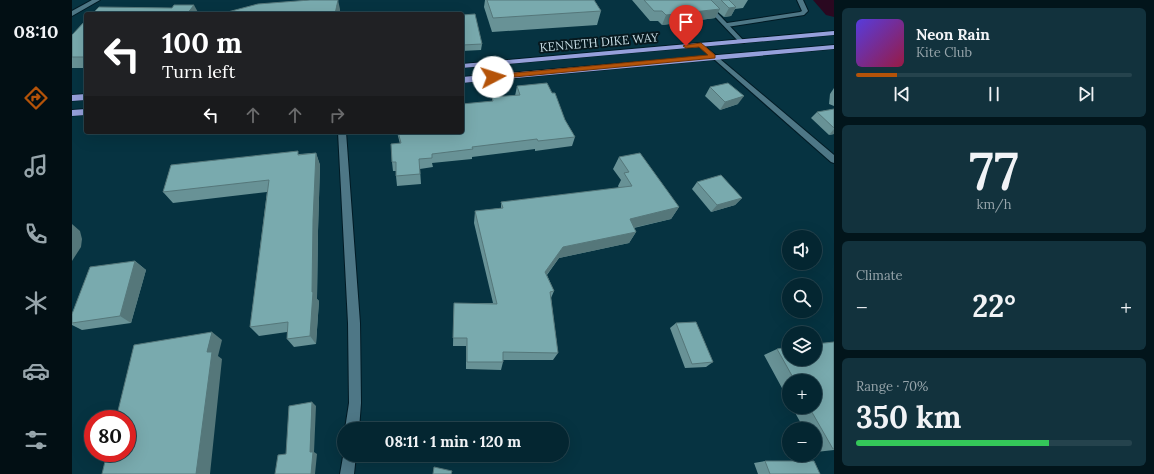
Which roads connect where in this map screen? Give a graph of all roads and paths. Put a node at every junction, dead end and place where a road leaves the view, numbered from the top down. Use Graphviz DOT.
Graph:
graph roads {
  1 [pos="97,0"];
  2 [pos="702,0"];
  3 [pos="800,0"];
  4 [pos="72,14"];
  5 [pos="727,25"];
  6 [pos="834,33"];
  7 [pos="742,42"];
  8 [pos="701,45"];
  9 [pos="834,47"];
  10 [pos="572,56"];
  11 [pos="713,57"];
  12 [pos="490,63"];
  13 [pos="464,66"];
  14 [pos="578,69"];
  15 [pos="493,77"];
  16 [pos="464,80"];
  17 [pos="84,97"];
  18 [pos="72,98"];
  19 [pos="84,112"];
  20 [pos="72,113"];
  21 [pos="342,134"];
  22 [pos="834,160"];
  23 [pos="353,422"];
  24 [pos="348,462"];
  25 [pos="347,474"];
  1 -- 4 [label="street"];
  2 -- 5 [label="street"];
  3 -- 5 [label="street"];
  5 -- 7 [label="street"];
  6 -- 7 [label="highway, KENNETH DIKE WAY"];
  7 -- 8 [label="highway, KENNETH DIKE WAY"];
  8 -- 10 [label="highway, KENNETH DIKE WAY"];
  8 -- 11 [label="street"];
  9 -- 11 [label="highway, KENNETH DIKE WAY"];
  10 -- 12 [label="highway, KENNETH DIKE WAY"];
  10 -- 14 [label="highway"];
  11 -- 14 [label="highway, KENNETH DIKE WAY"];
  11 -- 22 [label="street"];
  12 -- 13 [label="highway, KENNETH DIKE WAY"];
  12 -- 15 [label="highway"];
  14 -- 15 [label="highway, KENNETH DIKE WAY"];
  15 -- 16 [label="highway, KENNETH DIKE WAY"];
  17 -- 18 [label="highway"];
  19 -- 20 [label="highway"];
  21 -- 23 [label="street"];
  24 -- 25 [label="street"];
}
